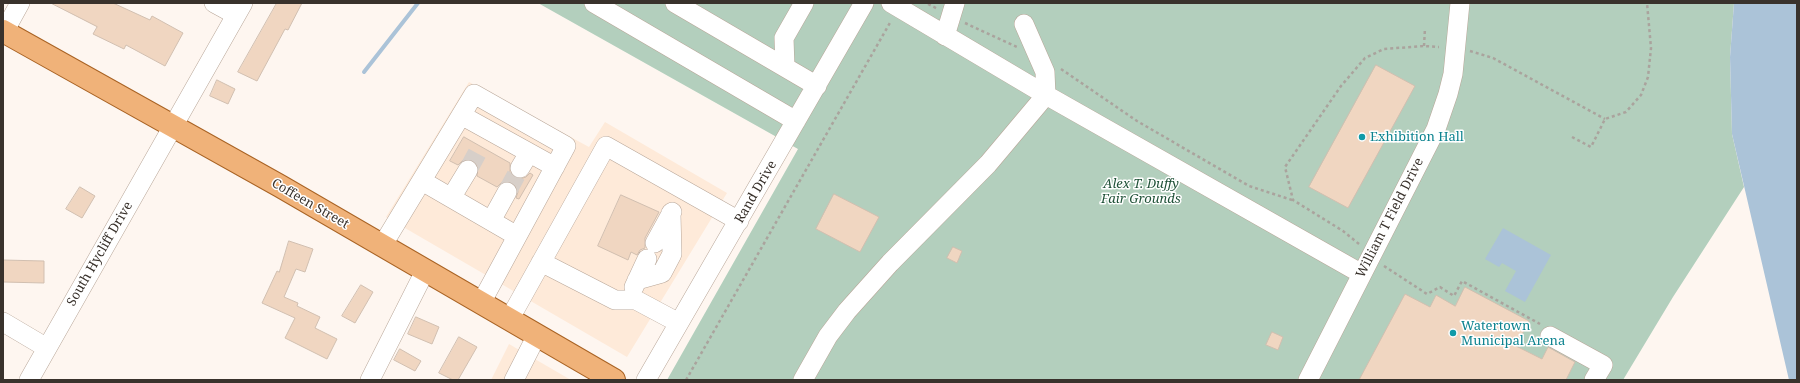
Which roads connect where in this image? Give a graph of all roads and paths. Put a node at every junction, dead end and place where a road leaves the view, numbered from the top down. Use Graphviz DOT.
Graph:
graph roads {
  1 [pos="20,3"];
  2 [pos="214,3"];
  3 [pos="594,3"];
  4 [pos="675,3"];
  5 [pos="804,3"];
  6 [pos="864,3"];
  7 [pos="925,3"];
  8 [pos="1460,3"];
  9 [pos="1648,3"];
  10 [pos="895,5"];
  11 [pos="240,9"];
  12 [pos="953,10"];
  13 [pos="1024,24"];
  14 [pos="1425,28"];
  15 [pos="3,31"];
  16 [pos="945,36"];
  17 [pos="1424,46"];
  18 [pos="1038,57"];
  19 [pos="785,67"];
  20 [pos="817,86"];
  21 [pos="1046,95"];
  22 [pos="461,116"];
  23 [pos="796,121"];
  24 [pos="172,127"];
  25 [pos="1572,137"];
  26 [pos="555,167"];
  27 [pos="468,170"];
  28 [pos="422,181"];
  29 [pos="684,189"];
  30 [pos="507,192"];
  31 [pos="452,198"];
  32 [pos="1293,200"];
  33 [pos="671,213"];
  34 [pos="739,220"];
  35 [pos="490,221"];
  36 [pos="516,236"];
  37 [pos="655,243"];
  38 [pos="382,246"];
  39 [pos="647,259"];
  40 [pos="541,262"];
  41 [pos="425,271"];
  42 [pos="1362,274"];
  43 [pos="637,280"];
  44 [pos="628,299"];
  45 [pos="481,303"];
  46 [pos="509,320"];
  47 [pos="3,322"];
  48 [pos="679,323"];
  49 [pos="537,336"];
  50 [pos="1550,336"];
  51 [pos="47,348"];
  52 [pos="29,380"];
  53 [pos="370,380"];
  54 [pos="514,380"];
  55 [pos="614,380"];
  56 [pos="646,380"];
  57 [pos="686,380"];
  58 [pos="803,380"];
  59 [pos="1308,380"];
  60 [pos="1594,380"];
  1 -- 15 [label="street"];
  2 -- 11 [label="street"];
  3 -- 23 [label="street"];
  4 -- 19 [label="street"];
  5 -- 19 [label="street"];
  6 -- 20 [label="street, Rand Drive"];
  7 -- 12 [label="path"];
  8 -- 42 [label="street, William T Field Drive"];
  9 -- 25 [label="path"];
  10 -- 16 [label="street"];
  10 -- 57 [label="path"];
  11 -- 24 [label="street, South Hycliff Drive"];
  12 -- 16 [label="street"];
  12 -- 18 [label="path"];
  13 -- 18 [label="street"];
  14 -- 17 [label="path"];
  15 -- 24 [label="main road, Coffeen Street"];
  16 -- 21 [label="street"];
  18 -- 21 [label="street"];
  18 -- 32 [label="path"];
  19 -- 20 [label="street"];
  20 -- 23 [label="street, Rand Drive"];
  21 -- 42 [label="street"];
  21 -- 58 [label="street"];
  22 -- 26 [label="street"];
  22 -- 26 [label="street"];
  22 -- 28 [label="street"];
  23 -- 34 [label="street, Rand Drive"];
  24 -- 38 [label="main road, Coffeen Street"];
  24 -- 51 [label="street, South Hycliff Drive"];
  26 -- 36 [label="street"];
  27 -- 31 [label="street"];
  28 -- 31 [label="street"];
  28 -- 38 [label="street"];
  29 -- 33 [label="street"];
  29 -- 34 [label="street"];
  29 -- 40 [label="street"];
  30 -- 35 [label="street"];
  31 -- 35 [label="street"];
  33 -- 37 [label="street"];
  33 -- 43 [label="street"];
  34 -- 48 [label="street, Rand Drive"];
  35 -- 36 [label="street"];
  36 -- 45 [label="street"];
  38 -- 41 [label="main road, Coffeen Street"];
  39 -- 43 [label="street"];
  40 -- 44 [label="street"];
  40 -- 46 [label="street"];
  41 -- 45 [label="main road, Coffeen Street"];
  41 -- 53 [label="street"];
  42 -- 59 [label="street, William T Field Drive"];
  43 -- 44 [label="street"];
  44 -- 48 [label="street"];
  45 -- 46 [label="main road, Coffeen Street"];
  46 -- 49 [label="main road, Coffeen Street"];
  47 -- 51 [label="street"];
  48 -- 56 [label="street, Rand Drive"];
  49 -- 54 [label="street"];
  49 -- 55 [label="main road, Coffeen Street"];
  50 -- 60 [label="street"];
  51 -- 52 [label="street, South Hycliff Drive"];
}
